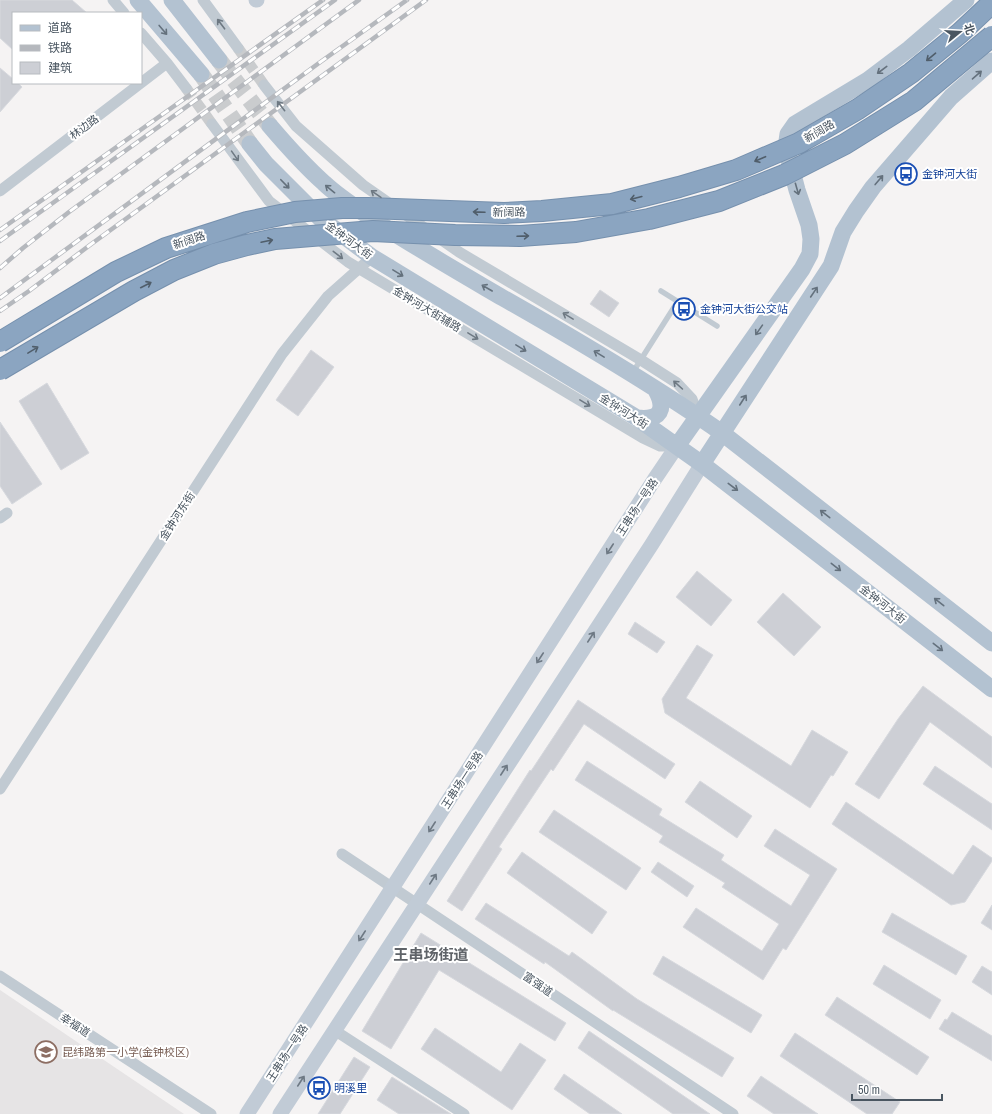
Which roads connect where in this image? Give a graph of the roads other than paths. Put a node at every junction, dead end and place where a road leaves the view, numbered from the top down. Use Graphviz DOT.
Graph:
graph roads {
  1 [pos="113,0"];
  2 [pos="138,0"];
  3 [pos="172,0"];
  4 [pos="203,0"];
  5 [pos="966,0"];
  6 [pos="992,4"];
  7 [pos="123,12"];
  8 [pos="142,33"];
  9 [pos="992,36"];
  10 [pos="238,48"];
  11 [pos="220,60"];
  12 [pos="992,62"];
  13 [pos="168,63"];
  14 [pos="201,74"];
  15 [pos="142,82"];
  16 [pos="140,84"];
  17 [pos="264,85"];
  18 [pos="186,88"];
  19 [pos="212,124"];
  20 [pos="270,126"];
  21 [pos="250,144"];
  22 [pos="2,186"];
  23 [pos="372,257"];
  24 [pos="359,270"];
  25 [pos="662,291"];
  26 [pos="678,301"];
  27 [pos="718,326"];
  28 [pos="0,342"];
  29 [pos="641,360"];
  30 [pos="0,370"];
  31 [pos="632,374"];
  32 [pos="656,390"];
  33 [pos="699,417"];
  34 [pos="637,418"];
  35 [pos="722,433"];
  36 [pos="677,446"];
  37 [pos="702,464"];
  38 [pos="992,643"];
  39 [pos="992,689"];
  40 [pos="0,789"];
  41 [pos="342,854"];
  42 [pos="393,888"];
  43 [pos="416,904"];
  44 [pos="0,976"];
  45 [pos="334,1030"];
  46 [pos="211,1114"];
  47 [pos="247,1114"];
  48 [pos="280,1114"];
  49 [pos="464,1114"];
  50 [pos="733,1114"];
  1 -- 7 [label="street"];
  2 -- 14 [label="main road, one-way"];
  3 -- 11 [label="main road"];
  10 -- 4 [label="street, one-way"];
  5 -- 33 [label="main road, one-way"];
  6 -- 28 [label="highway, 新阔路, one-way, bridge"];
  8 -- 13 [label="street"];
  30 -- 9 [label="highway, 新阔路, one-way, bridge"];
  35 -- 12 [label="main road, one-way"];
  13 -- 15 [label="street, 林边路"];
  13 -- 18 [label="street"];
  16 -- 22 [label="street, 林边路"];
  29 -- 17 [label="street, one-way"];
  19 -- 24 [label="street, 金钟河大街辅路, one-way"];
  31 -- 20 [label="main road, one-way"];
  21 -- 23 [label="main road, 金钟河大街, one-way"];
  23 -- 24 [label="street, 金钟河东街"];
  23 -- 34 [label="main road, 金钟河大街, one-way"];
  24 -- 36 [label="street, 金钟河大街辅路, one-way"];
  24 -- 40 [label="street, 金钟河东街"];
  25 -- 26 [label="lane"];
  26 -- 27 [label="lane"];
  26 -- 29 [label="lane"];
  29 -- 31 [label="lane"];
  33 -- 29 [label="street, one-way"];
  31 -- 32 [label="main road"];
  32 -- 33 [label="main road"];
  32 -- 34 [label="main road"];
  33 -- 35 [label="main road"];
  33 -- 36 [label="main road"];
  34 -- 36 [label="main road, 金钟河大街"];
  35 -- 37 [label="main road"];
  38 -- 35 [label="main road, one-way"];
  36 -- 37 [label="main road, 金钟河大街"];
  36 -- 42 [label="main road, 王串场一号路, one-way"];
  37 -- 39 [label="main road, 金钟河大街, one-way"];
  43 -- 37 [label="main road, one-way"];
  41 -- 42 [label="street, 富强道"];
  42 -- 43 [label="street, 富强道"];
  42 -- 47 [label="main road, 王串场一号路, one-way"];
  43 -- 45 [label="main road"];
  43 -- 50 [label="street, 富强道"];
  44 -- 46 [label="street, 幸福道"];
  48 -- 45 [label="main road, one-way"];
  45 -- 49 [label="street"];
}
